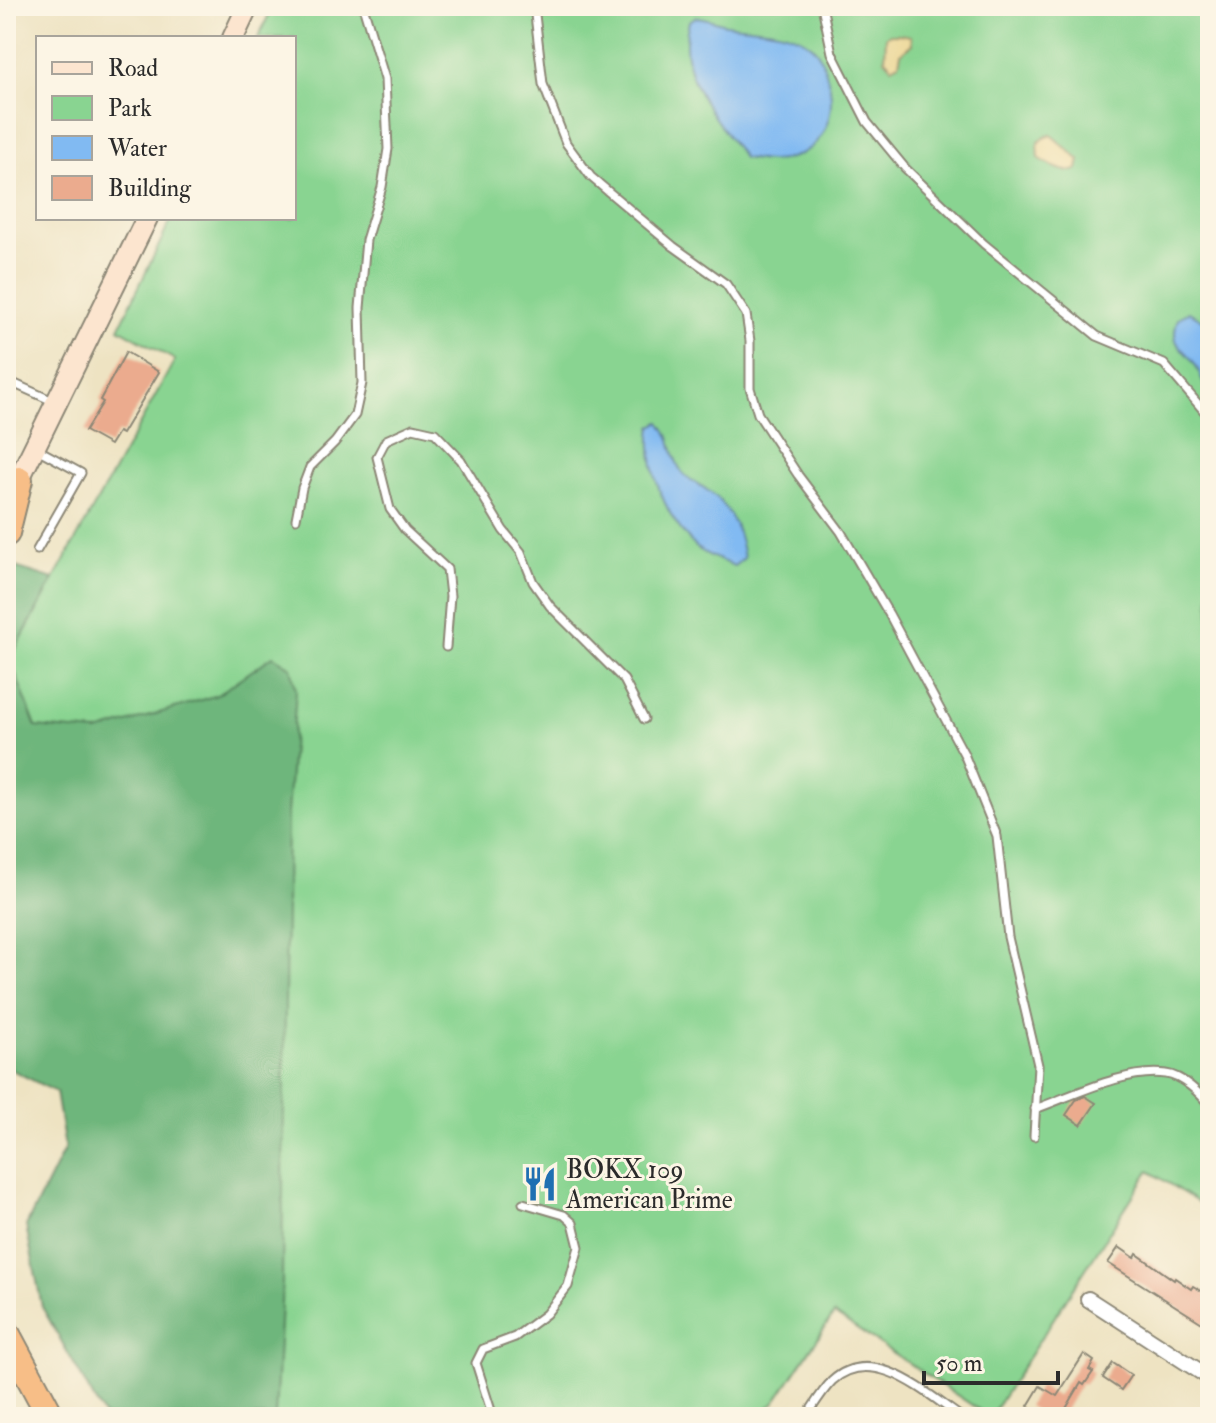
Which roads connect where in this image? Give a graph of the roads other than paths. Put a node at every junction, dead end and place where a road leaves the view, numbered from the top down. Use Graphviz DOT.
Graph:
graph roads {
  1 [pos="248,6"];
  2 [pos="363,6"];
  3 [pos="534,6"];
  4 [pos="822,6"];
  5 [pos="234,36"];
  6 [pos="146,220"];
  7 [pos="9,382"];
  8 [pos="6,396"];
  9 [pos="57,403"];
  10 [pos="1210,418"];
  11 [pos="35,448"];
  12 [pos="19,480"];
  13 [pos="6,503"];
  14 [pos="296,519"];
  15 [pos="6,533"];
  16 [pos="37,550"];
  17 [pos="446,647"];
  18 [pos="644,719"];
  19 [pos="1210,1106"];
  20 [pos="1035,1109"];
  21 [pos="1034,1136"];
  22 [pos="523,1203"];
  23 [pos="1088,1299"];
  24 [pos="6,1333"];
  25 [pos="1210,1378"];
  26 [pos="51,1417"];
  27 [pos="493,1417"];
  28 [pos="806,1417"];
  29 [pos="961,1417"];
  1 -- 5 [label="main road"];
  2 -- 14 [label="lane"];
  3 -- 20 [label="lane"];
  4 -- 10 [label="lane"];
  6 -- 9 [label="main road"];
  7 -- 8 [label="lane"];
  7 -- 9 [label="lane"];
  9 -- 11 [label="main road"];
  11 -- 12 [label="main road"];
  11 -- 16 [label="lane"];
  12 -- 13 [label="main road"];
  12 -- 15 [label="highway"];
  17 -- 18 [label="lane"];
  19 -- 20 [label="lane"];
  20 -- 21 [label="lane"];
  22 -- 27 [label="lane"];
  23 -- 25 [label="street"];
  24 -- 26 [label="highway"];
  28 -- 29 [label="lane"];
}
